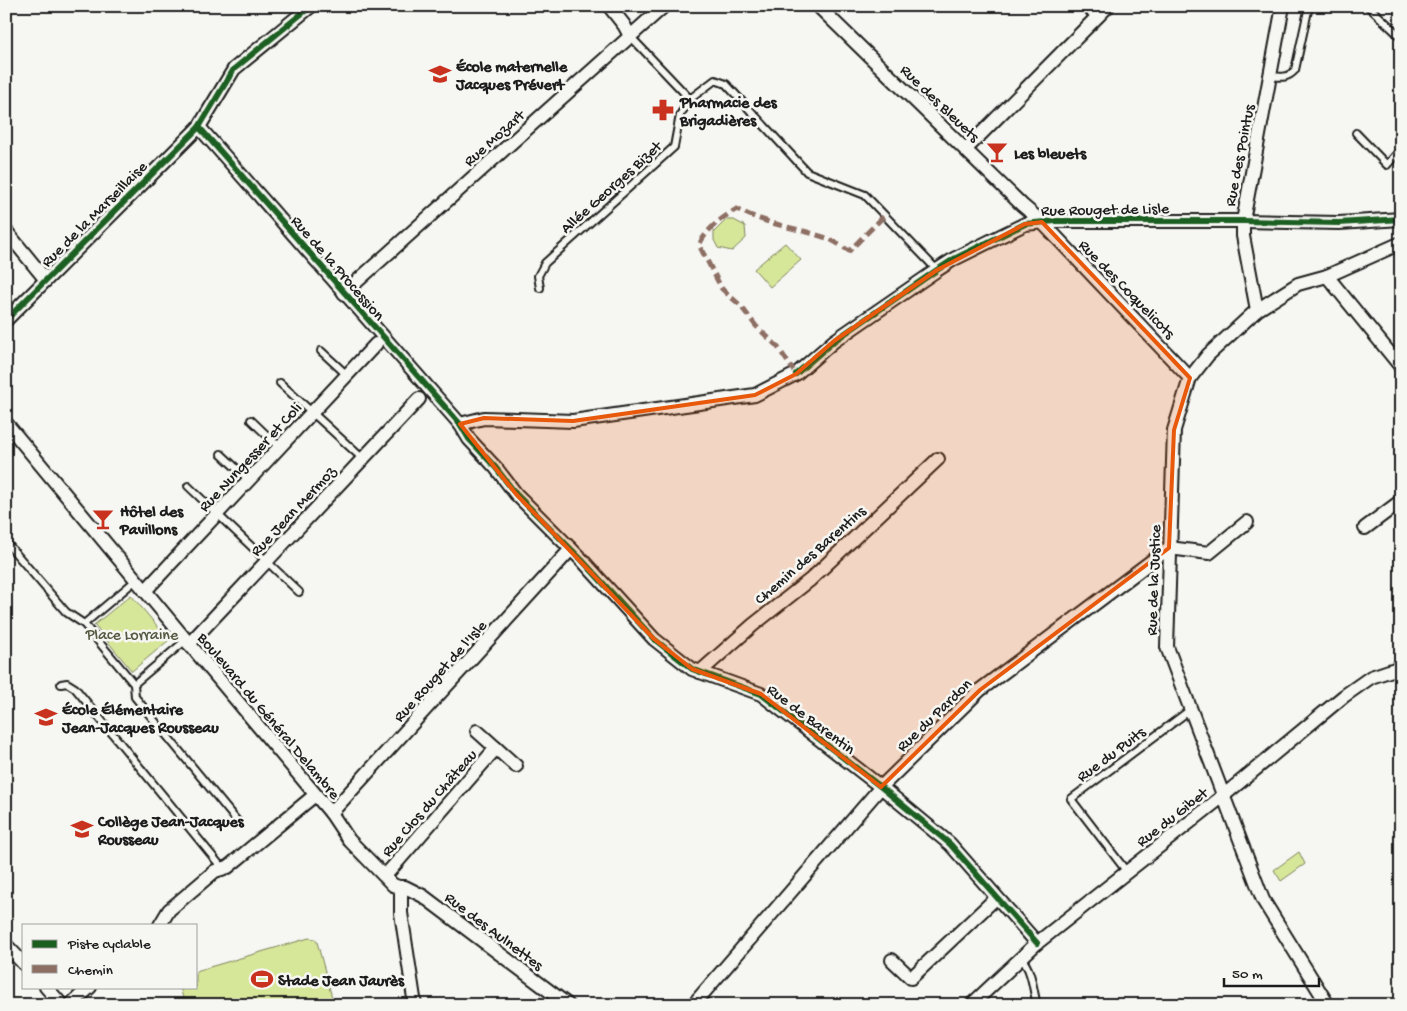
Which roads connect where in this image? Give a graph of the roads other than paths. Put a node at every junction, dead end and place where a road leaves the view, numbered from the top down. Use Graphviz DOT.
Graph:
graph roads {
  1 [pos="311,6"];
  2 [pos="609,6"];
  3 [pos="664,6"];
  4 [pos="818,6"];
  5 [pos="1088,6"];
  6 [pos="1108,6"];
  7 [pos="1283,6"];
  8 [pos="1308,6"];
  9 [pos="1368,6"];
  10 [pos="1098,16"];
  11 [pos="630,36"];
  12 [pos="1401,37"];
  13 [pos="1270,76"];
  14 [pos="690,99"];
  15 [pos="199,127"];
  16 [pos="1356,133"];
  17 [pos="966,149"];
  18 [pos="1401,149"];
  19 [pos="1401,218"];
  20 [pos="1243,221"];
  21 [pos="1042,222"];
  22 [pos="6,231"];
  23 [pos="1401,243"];
  24 [pos="937,270"];
  25 [pos="1327,276"];
  26 [pos="46,280"];
  27 [pos="540,288"];
  28 [pos="344,293"];
  29 [pos="1257,310"];
  30 [pos="6,320"];
  31 [pos="380,341"];
  32 [pos="321,351"];
  33 [pos="1401,367"];
  34 [pos="347,375"];
  35 [pos="1190,378"];
  36 [pos="280,383"];
  37 [pos="424,394"];
  38 [pos="312,412"];
  39 [pos="251,420"];
  40 [pos="6,422"];
  41 [pos="460,424"];
  42 [pos="280,447"];
  43 [pos="221,454"];
  44 [pos="363,458"];
  45 [pos="938,459"];
  46 [pos="249,480"];
  47 [pos="188,486"];
  48 [pos="1401,501"];
  49 [pos="217,514"];
  50 [pos="1246,522"];
  51 [pos="1364,528"];
  52 [pos="6,542"];
  53 [pos="1169,548"];
  54 [pos="571,549"];
  55 [pos="266,562"];
  56 [pos="136,580"];
  57 [pos="145,591"];
  58 [pos="299,592"];
  59 [pos="84,624"];
  60 [pos="187,642"];
  61 [pos="1401,667"];
  62 [pos="700,672"];
  63 [pos="61,684"];
  64 [pos="134,684"];
  65 [pos="1190,710"];
  66 [pos="477,731"];
  67 [pos="496,748"];
  68 [pos="516,766"];
  69 [pos="881,787"];
  70 [pos="315,795"];
  71 [pos="1222,796"];
  72 [pos="331,813"];
  73 [pos="237,822"];
  74 [pos="223,869"];
  75 [pos="1127,872"];
  76 [pos="385,876"];
  77 [pos="399,887"];
  78 [pos="996,898"];
  79 [pos="161,924"];
  80 [pos="1037,943"];
  81 [pos="6,945"];
  82 [pos="1021,958"];
  83 [pos="892,960"];
  84 [pos="22,962"];
  85 [pos="47,988"];
  86 [pos="89,988"];
  87 [pos="62,1005"];
  88 [pos="70,1005"];
  89 [pos="415,1005"];
  90 [pos="568,1005"];
  91 [pos="693,1005"];
  92 [pos="971,1005"];
  93 [pos="1037,1005"];
  94 [pos="1328,1005"];
  1 -- 15 [label="street, Rue de la Marseillaise"];
  2 -- 11 [label="street"];
  3 -- 11 [label="street, Rue Mozart"];
  4 -- 17 [label="street, Rue des Bleuets"];
  5 -- 10 [label="street"];
  6 -- 10 [label="street"];
  7 -- 13 [label="street, Rue des Pointus"];
  8 -- 13 [label="lane"];
  9 -- 12 [label="lane"];
  10 -- 17 [label="street"];
  11 -- 14 [label="lane"];
  11 -- 28 [label="street, Rue Mozart"];
  13 -- 20 [label="street, Rue des Pointus"];
  14 -- 24 [label="lane, Allée Georges Bizet"];
  14 -- 27 [label="lane, Allée Georges Bizet"];
  15 -- 26 [label="street, Rue de la Marseillaise"];
  15 -- 28 [label="street, Rue de la Procession"];
  16 -- 18 [label="lane"];
  17 -- 21 [label="street, Rue des Bleuets"];
  19 -- 20 [label="street, Rue Rouget de Lisle"];
  20 -- 21 [label="street, Rue Rouget de Lisle"];
  20 -- 29 [label="street, Rue des Pointus"];
  21 -- 24 [label="street, Rue Rouget de Lisle"];
  21 -- 35 [label="street, Rue des Coquelicots"];
  22 -- 26 [label="street"];
  23 -- 25 [label="street, Rue de la Justice"];
  24 -- 41 [label="street, Rue Rouget de Lisle"];
  25 -- 29 [label="street, Rue de la Justice"];
  25 -- 33 [label="street"];
  26 -- 30 [label="street, Rue de la Marseillaise"];
  28 -- 31 [label="street, Rue de la Procession"];
  29 -- 35 [label="street, Rue de la Justice"];
  31 -- 34 [label="street, Rue Nungesser et Coli"];
  31 -- 37 [label="street, Rue de la Procession"];
  32 -- 34 [label="lane"];
  34 -- 38 [label="street, Rue Nungesser et Coli"];
  35 -- 53 [label="street, Rue de la Justice"];
  36 -- 38 [label="lane"];
  37 -- 41 [label="street, Rue de la Procession"];
  37 -- 44 [label="street, Rue Jean Mermoz"];
  38 -- 42 [label="street, Rue Nungesser et Coli"];
  38 -- 44 [label="lane"];
  39 -- 42 [label="lane"];
  40 -- 56 [label="street, Boulevard du Général Delambre"];
  41 -- 54 [label="street, Rue de Barentin"];
  42 -- 46 [label="street, Rue Nungesser et Coli"];
  43 -- 46 [label="lane"];
  44 -- 55 [label="street, Rue Jean Mermoz"];
  45 -- 62 [label="street, Chemin des Barentins"];
  46 -- 49 [label="street, Rue Nungesser et Coli"];
  47 -- 49 [label="lane"];
  48 -- 51 [label="street"];
  49 -- 55 [label="lane"];
  49 -- 57 [label="street, Rue Nungesser et Coli"];
  50 -- 53 [label="street"];
  52 -- 59 [label="lane"];
  53 -- 65 [label="street, Rue de la Justice"];
  53 -- 69 [label="street, Rue du Pardon"];
  54 -- 62 [label="street, Rue de Barentin"];
  54 -- 72 [label="street, Rue Rouget de l'Isle"];
  55 -- 58 [label="lane"];
  55 -- 60 [label="street, Rue Jean Mermoz"];
  56 -- 57 [label="street, Boulevard du Général Delambre"];
  56 -- 59 [label="lane"];
  57 -- 60 [label="street, Boulevard du Général Delambre"];
  59 -- 64 [label="lane"];
  60 -- 64 [label="lane"];
  60 -- 70 [label="street, Boulevard du Général Delambre"];
  61 -- 71 [label="street, Rue du Gibet"];
  62 -- 69 [label="street, Rue de Barentin"];
  63 -- 74 [label="lane"];
  64 -- 73 [label="lane"];
  65 -- 71 [label="street, Rue de la Justice"];
  65 -- 75 [label="lane, Rue du Puits"];
  66 -- 67 [label="street, Rue Clos du Château"];
  67 -- 68 [label="street, Rue Clos du Château"];
  67 -- 76 [label="street, Rue Clos du Château"];
  69 -- 78 [label="street, Rue de Barentin"];
  69 -- 91 [label="street, Rue du Pardon"];
  70 -- 72 [label="street, Boulevard du Général Delambre"];
  70 -- 74 [label="street"];
  71 -- 75 [label="street, Rue du Gibet"];
  71 -- 94 [label="street, Rue de la Justice"];
  72 -- 76 [label="street, Boulevard du Général Delambre"];
  74 -- 79 [label="street"];
  75 -- 80 [label="street, Rue du Gibet"];
  76 -- 77 [label="street, Boulevard du Général Delambre"];
  77 -- 89 [label="street"];
  77 -- 90 [label="street, Rue des Aulnettes"];
  78 -- 80 [label="street, Rue de Barentin"];
  78 -- 83 [label="street"];
  80 -- 82 [label="street, Rue du Gibet"];
  81 -- 84 [label="street"];
  82 -- 92 [label="street, Rue du Gibet"];
  82 -- 93 [label="lane"];
  85 -- 87 [label="street"];
  86 -- 88 [label="street"];
}
